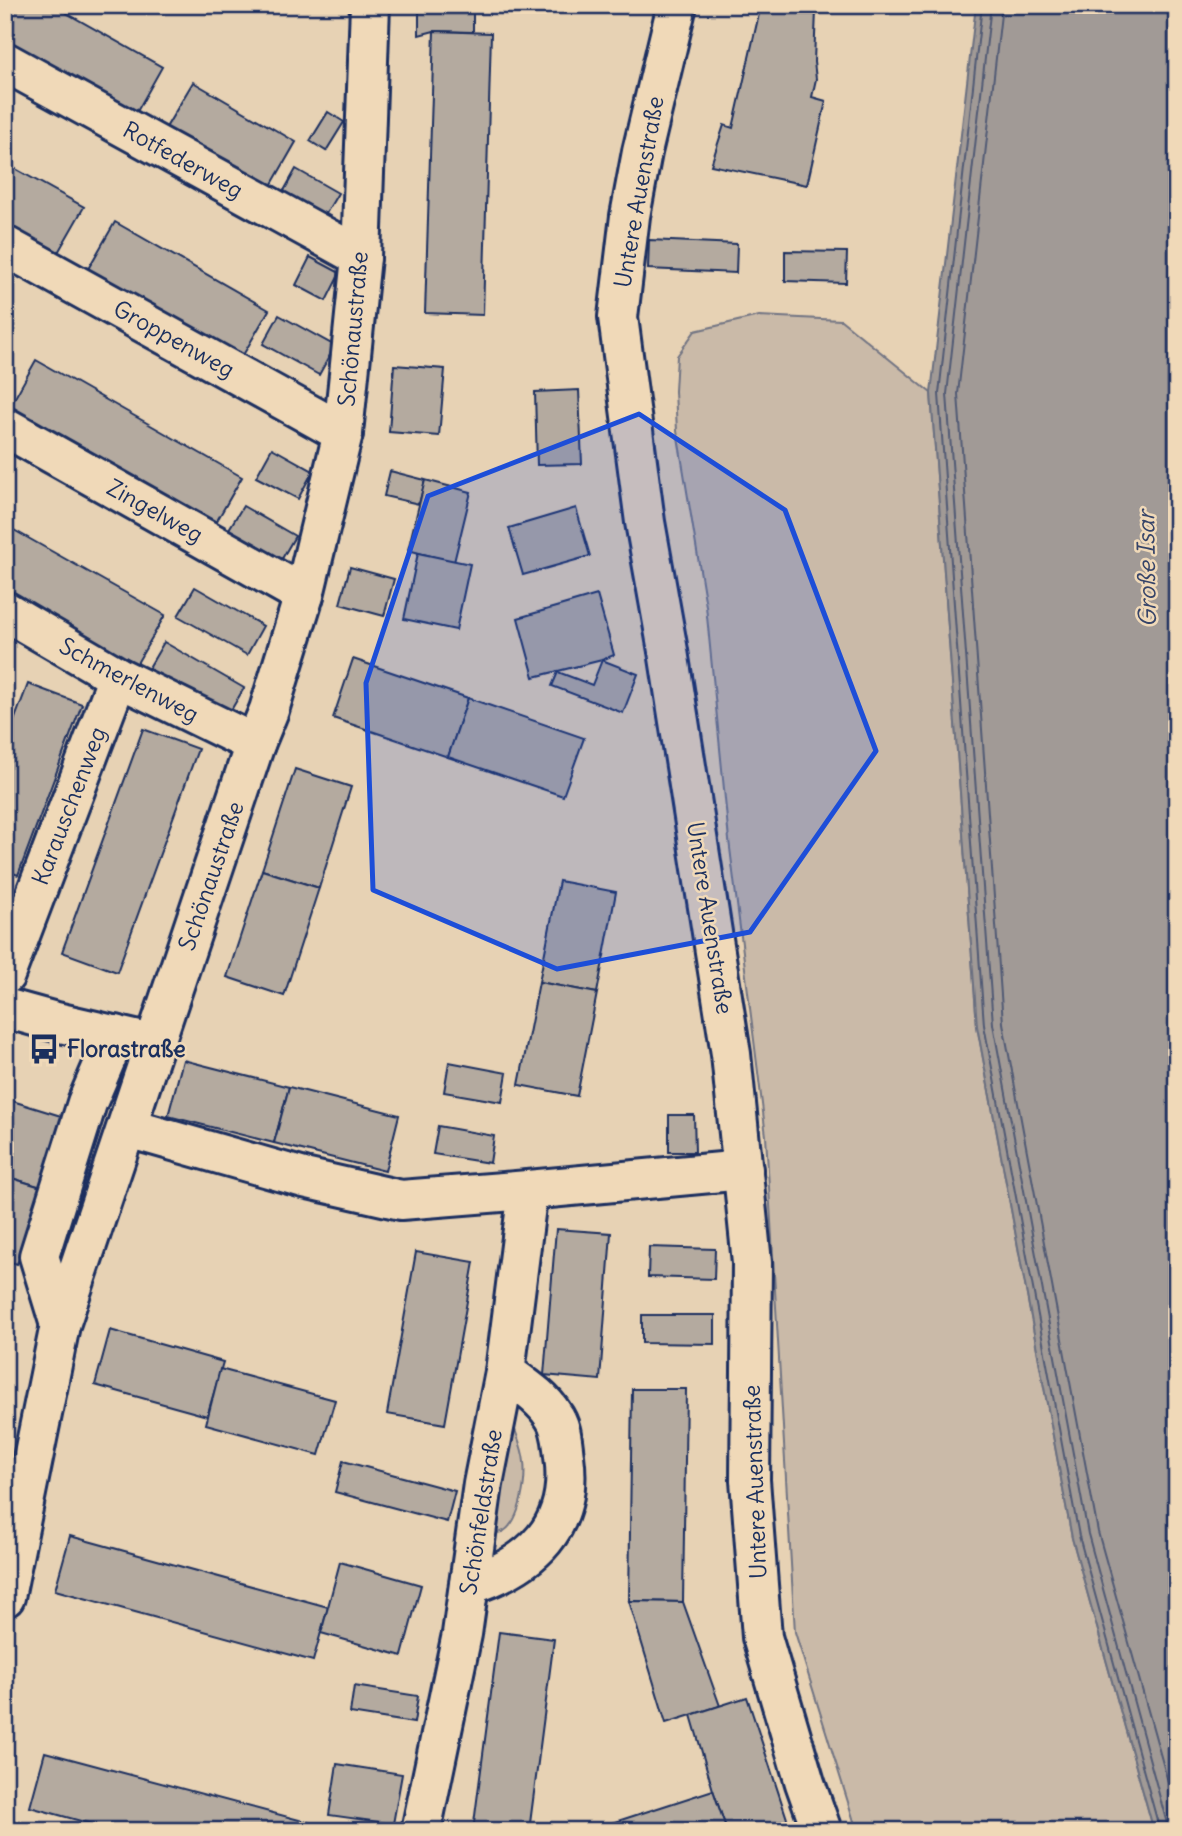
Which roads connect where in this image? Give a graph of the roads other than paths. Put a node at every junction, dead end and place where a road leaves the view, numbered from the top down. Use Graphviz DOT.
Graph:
graph roads {
  1 [pos="370,5"];
  2 [pos="677,5"];
  3 [pos="5,62"];
  4 [pos="5,246"];
  5 [pos="361,257"];
  6 [pos="5,427"];
  7 [pos="343,433"];
  8 [pos="304,595"];
  9 [pos="5,611"];
  10 [pos="118,677"];
  11 [pos="256,744"];
  12 [pos="5,975"];
  13 [pos="5,1008"];
  14 [pos="116,1035"];
  15 [pos="154,1046"];
  16 [pos="128,1128"];
  17 [pos="743,1170"];
  18 [pos="528,1191"];
  19 [pos="60,1325"];
  20 [pos="505,1372"];
  21 [pos="469,1585"];
  22 [pos="5,1597"];
  23 [pos="421,1831"];
  24 [pos="822,1831"];
  1 -- 5 [label="street, Schönaustraße"];
  2 -- 17 [label="street, Untere Auenstraße"];
  3 -- 5 [label="street, Rotfederweg"];
  4 -- 7 [label="street, Groppenweg"];
  5 -- 7 [label="street, Schönaustraße"];
  6 -- 8 [label="street, Zingelweg"];
  7 -- 8 [label="street, Schönaustraße"];
  8 -- 11 [label="street, Schönaustraße"];
  9 -- 10 [label="street, Schmerlenweg"];
  10 -- 11 [label="street, Schmerlenweg"];
  10 -- 12 [label="street, Karauschenweg"];
  11 -- 15 [label="street, Schönaustraße"];
  13 -- 14 [label="street"];
  14 -- 15 [label="street"];
  14 -- 19 [label="street"];
  15 -- 16 [label="street, Schönaustraße"];
  16 -- 18 [label="street"];
  16 -- 19 [label="street"];
  17 -- 18 [label="street"];
  17 -- 24 [label="street, Untere Auenstraße"];
  18 -- 20 [label="street, Schönfeldstraße"];
  19 -- 22 [label="street"];
  20 -- 21 [label="street, Schönfeldstraße"];
  20 -- 21 [label="street"];
  21 -- 23 [label="street, Schönfeldstraße"];
}
